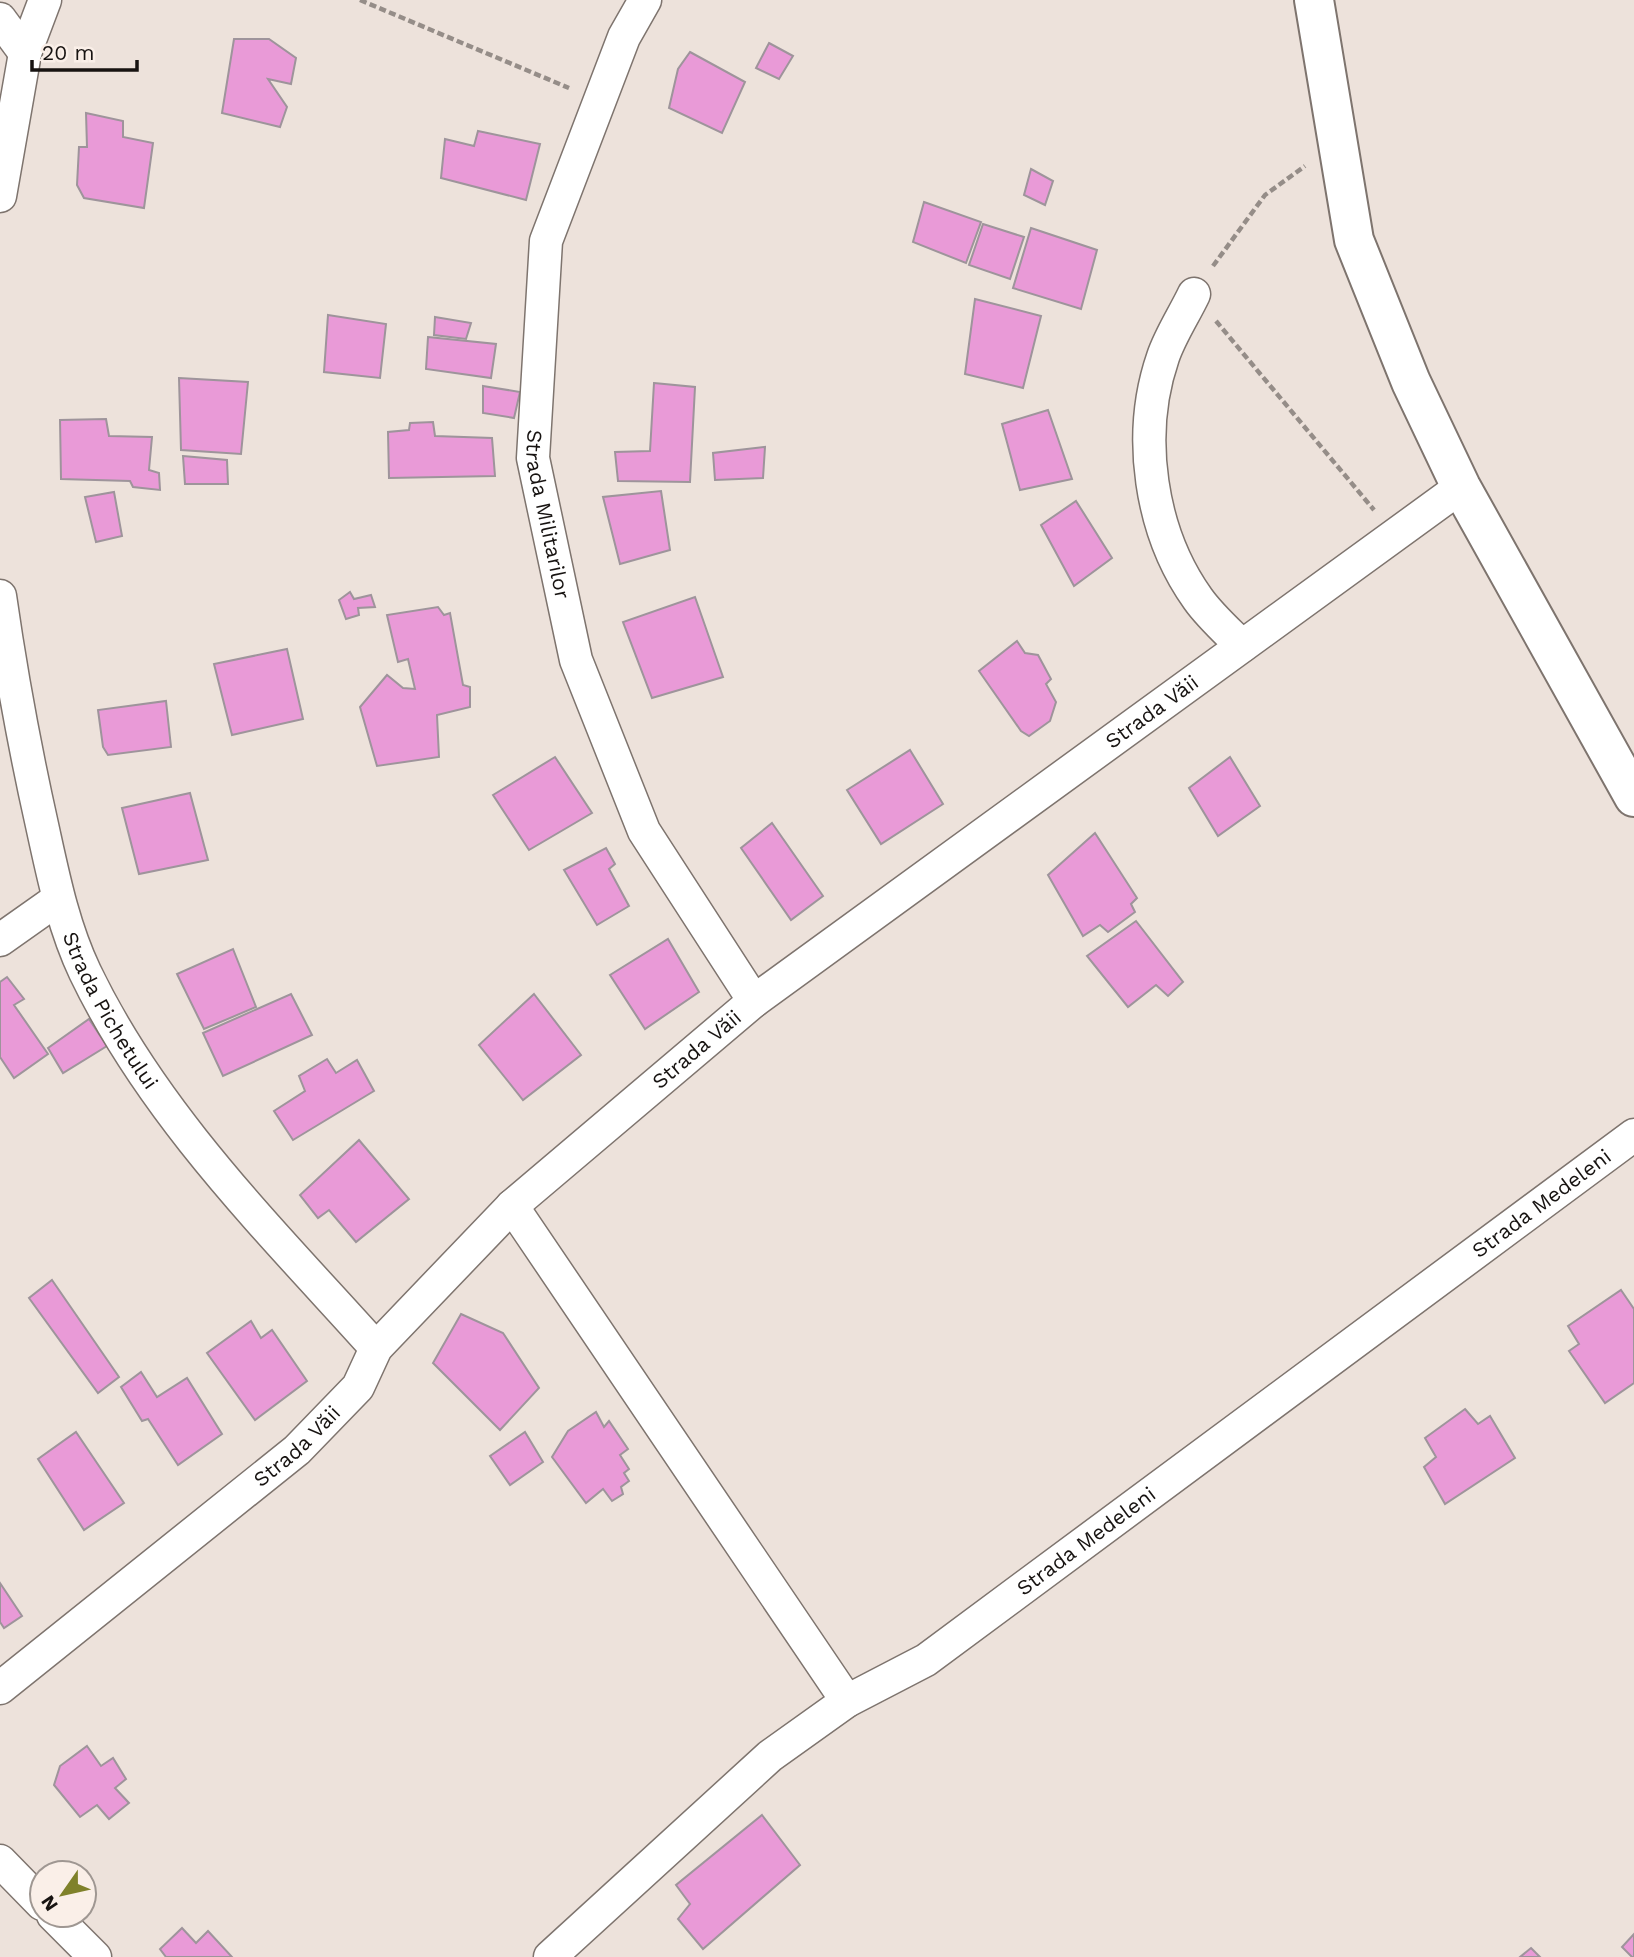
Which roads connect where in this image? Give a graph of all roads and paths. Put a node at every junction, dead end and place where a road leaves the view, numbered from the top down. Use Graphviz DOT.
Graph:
graph roads {
  1 [pos="45,0"];
  2 [pos="360,0"];
  3 [pos="645,0"];
  4 [pos="1314,0"];
  5 [pos="0,19"];
  6 [pos="25,53"];
  7 [pos="599,101"];
  8 [pos="1337,142"];
  9 [pos="0,195"];
  10 [pos="1194,294"];
  11 [pos="1461,487"];
  12 [pos="1394,535"];
  13 [pos="0,596"];
  14 [pos="1242,646"];
  15 [pos="1634,797"];
  16 [pos="58,899"];
  17 [pos="0,940"];
  18 [pos="754,1001"];
  19 [pos="1634,1135"];
  20 [pos="512,1206"];
  21 [pos="376,1348"];
  22 [pos="0,1688"];
  23 [pos="847,1701"];
  24 [pos="0,1861"];
  25 [pos="28,1890"];
  26 [pos="67,1929"];
  27 [pos="94,1957"];
  28 [pos="550,1957"];
  1 -- 6 [label="street"];
  2 -- 7 [label="path"];
  3 -- 7 [label="street, Strada Militarilor"];
  4 -- 8 [label="main road"];
  5 -- 6 [label="street"];
  6 -- 9 [label="street"];
  7 -- 18 [label="street, Strada Militarilor"];
  8 -- 10 [label="path"];
  8 -- 11 [label="main road"];
  10 -- 12 [label="path"];
  10 -- 14 [label="street"];
  11 -- 12 [label="street, Strada Văii"];
  11 -- 15 [label="main road"];
  12 -- 14 [label="street, Strada Văii"];
  13 -- 16 [label="street, Strada Pichetului"];
  14 -- 18 [label="street, Strada Văii"];
  16 -- 17 [label="street"];
  16 -- 21 [label="street, Strada Pichetului"];
  18 -- 20 [label="street, Strada Văii"];
  19 -- 23 [label="street, Strada Medeleni"];
  20 -- 21 [label="street, Strada Văii"];
  20 -- 23 [label="street"];
  21 -- 22 [label="street, Strada Văii"];
  23 -- 28 [label="street, Strada Medeleni"];
  24 -- 25 [label="street"];
  26 -- 27 [label="street"];
}
